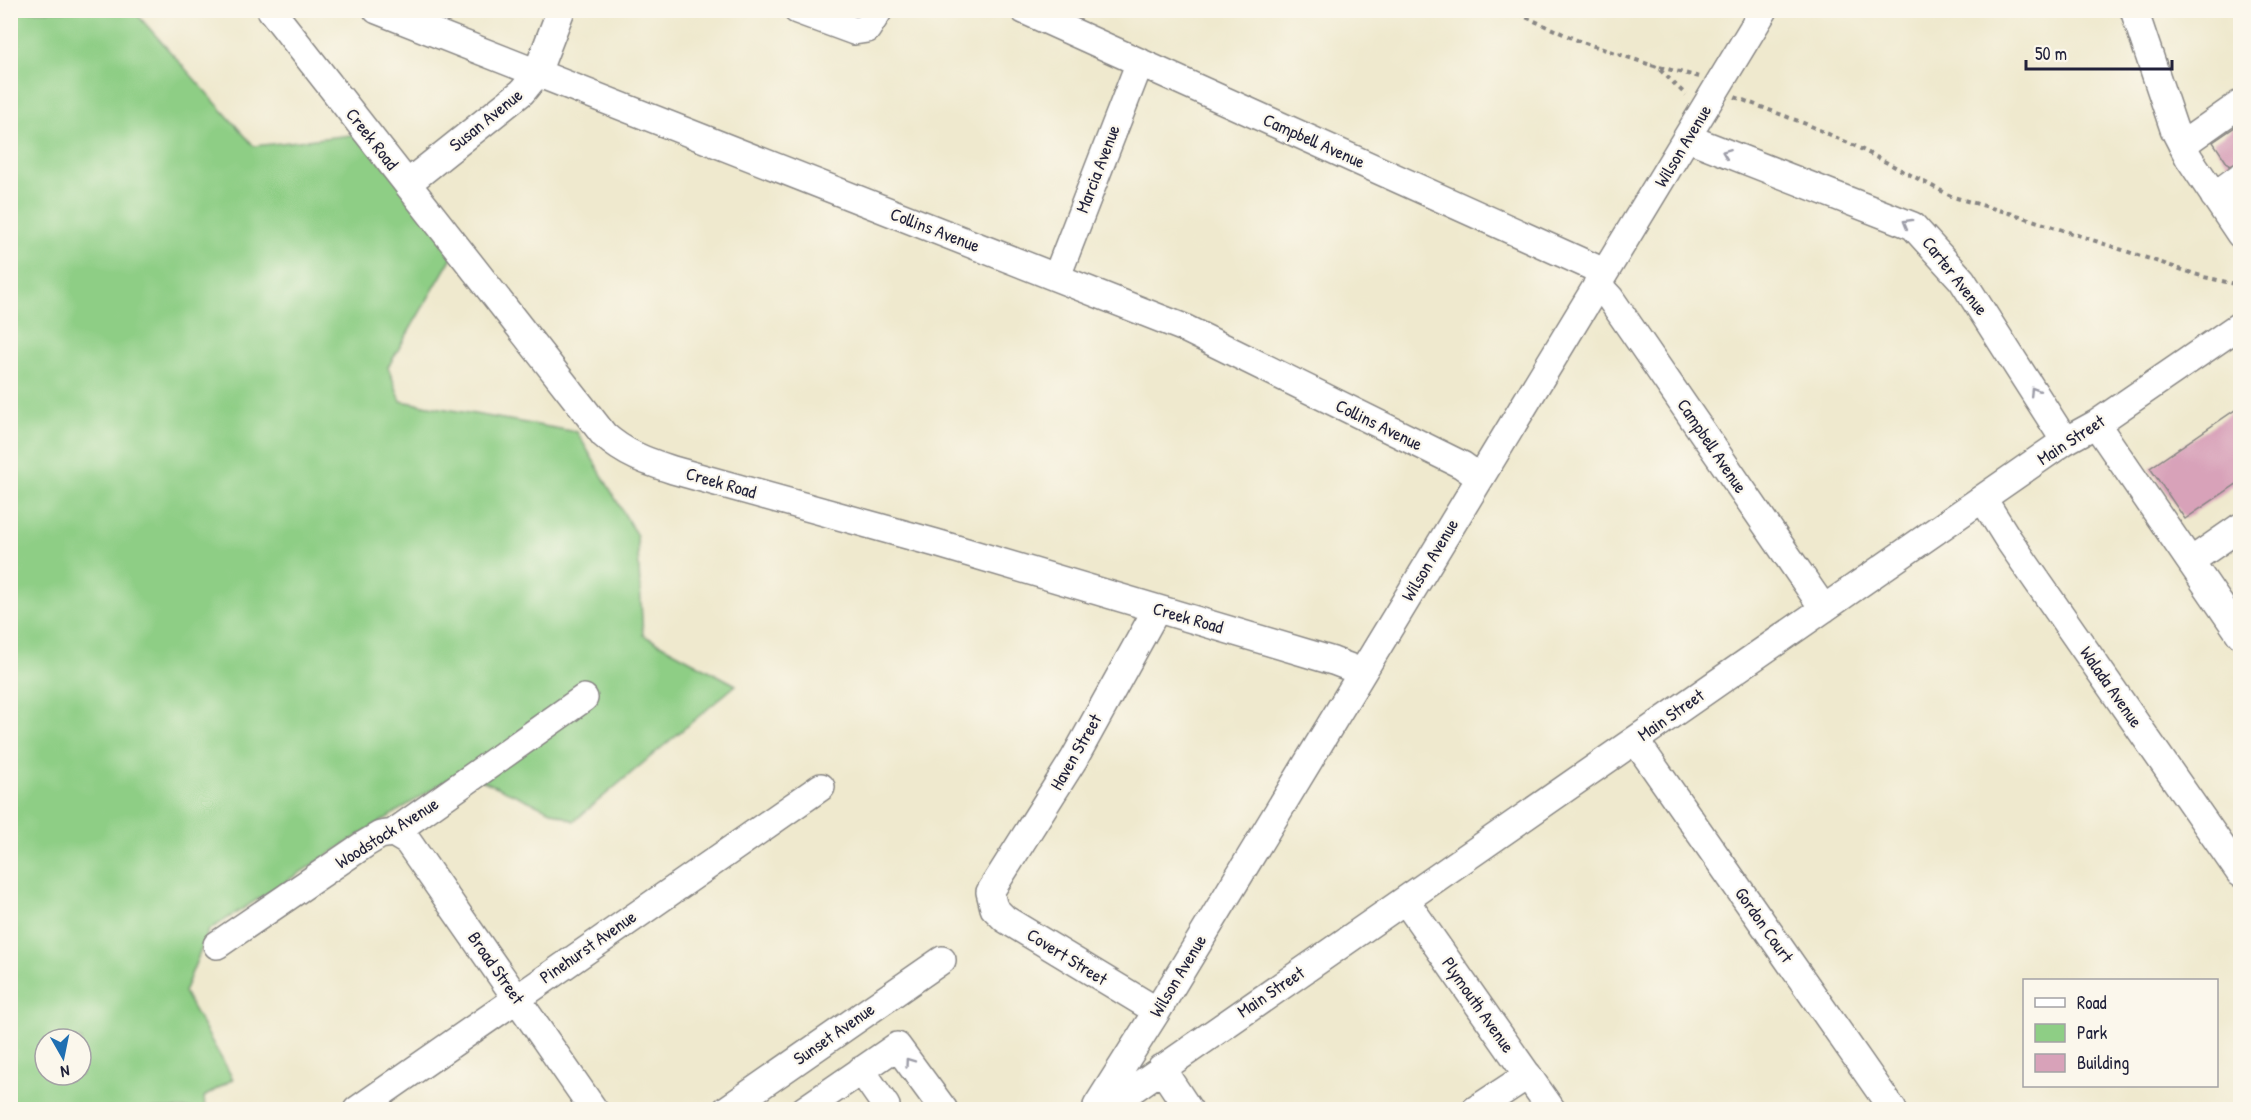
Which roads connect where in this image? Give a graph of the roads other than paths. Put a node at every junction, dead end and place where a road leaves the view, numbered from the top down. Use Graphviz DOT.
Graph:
graph roads {
  1 [pos="271,10"];
  2 [pos="377,10"];
  3 [pos="561,10"];
  4 [pos="797,10"];
  5 [pos="879,10"];
  6 [pos="1024,10"];
  7 [pos="1764,10"];
  8 [pos="2134,10"];
  9 [pos="1140,62"];
  10 [pos="536,75"];
  11 [pos="2241,104"];
  12 [pos="1688,138"];
  13 [pos="2182,145"];
  14 [pos="2241,177"];
  15 [pos="408,183"];
  16 [pos="2214,196"];
  17 [pos="2241,234"];
  18 [pos="1057,276"];
  19 [pos="1601,278"];
  20 [pos="2241,325"];
  21 [pos="2096,424"];
  22 [pos="2065,441"];
  23 [pos="1479,478"];
  24 [pos="1983,499"];
  25 [pos="2241,527"];
  26 [pos="2191,561"];
  27 [pos="1157,609"];
  28 [pos="1824,609"];
  29 [pos="2241,634"];
  30 [pos="1362,672"];
  31 [pos="584,698"];
  32 [pos="1635,740"];
  33 [pos="821,787"];
  34 [pos="393,833"];
  35 [pos="2241,873"];
  36 [pos="990,892"];
  37 [pos="1405,900"];
  38 [pos="218,945"];
  39 [pos="942,960"];
  40 [pos="516,998"];
  41 [pos="1157,1011"];
  42 [pos="1161,1068"];
  43 [pos="861,1070"];
  44 [pos="1528,1075"];
  45 [pos="885,1109"];
  46 [pos="357,1110"];
  47 [pos="594,1110"];
  48 [pos="726,1110"];
  49 [pos="804,1110"];
  50 [pos="944,1110"];
  51 [pos="1095,1110"];
  52 [pos="1103,1110"];
  53 [pos="1189,1110"];
  54 [pos="1475,1110"];
  55 [pos="1552,1110"];
  56 [pos="1893,1110"];
  1 -- 15 [label="street, Creek Road"];
  2 -- 10 [label="street, Collins Avenue"];
  3 -- 10 [label="street, Susan Avenue"];
  4 -- 5 [label="street"];
  6 -- 9 [label="street, Campbell Avenue"];
  7 -- 12 [label="street, Wilson Avenue"];
  8 -- 13 [label="street"];
  9 -- 18 [label="street, Marcia Avenue"];
  9 -- 19 [label="street, Campbell Avenue"];
  10 -- 15 [label="street, Susan Avenue"];
  10 -- 18 [label="street, Collins Avenue"];
  11 -- 13 [label="street"];
  12 -- 19 [label="street, Wilson Avenue"];
  22 -- 12 [label="street, Carter Avenue, one-way"];
  13 -- 16 [label="street"];
  14 -- 16 [label="street"];
  15 -- 27 [label="street, Creek Road"];
  16 -- 17 [label="street"];
  18 -- 23 [label="street, Collins Avenue"];
  19 -- 23 [label="street, Wilson Avenue"];
  19 -- 28 [label="street, Campbell Avenue"];
  20 -- 21 [label="street, Main Street"];
  21 -- 22 [label="street, Main Street"];
  21 -- 26 [label="street"];
  22 -- 24 [label="street, Main Street"];
  23 -- 30 [label="street, Wilson Avenue"];
  24 -- 28 [label="street, Main Street"];
  24 -- 35 [label="street, Walada Avenue"];
  25 -- 26 [label="street"];
  26 -- 29 [label="street"];
  27 -- 30 [label="street, Creek Road"];
  27 -- 36 [label="street, Haven Street"];
  28 -- 32 [label="street, Main Street"];
  30 -- 41 [label="street, Wilson Avenue"];
  31 -- 34 [label="street, Woodstock Avenue"];
  32 -- 37 [label="street, Main Street"];
  32 -- 56 [label="street, Gordon Court"];
  33 -- 40 [label="street, Pinehurst Avenue"];
  34 -- 38 [label="street, Woodstock Avenue"];
  34 -- 40 [label="street, Broad Street"];
  36 -- 41 [label="street, Covert Street"];
  37 -- 42 [label="street, Main Street"];
  37 -- 44 [label="street, Plymouth Avenue"];
  39 -- 48 [label="street, Sunset Avenue"];
  40 -- 46 [label="street, Pinehurst Avenue"];
  40 -- 47 [label="street, Broad Street"];
  41 -- 51 [label="street, Wilson Avenue"];
  42 -- 52 [label="street, Main Street"];
  42 -- 53 [label="street"];
  43 -- 45 [label="street"];
  43 -- 49 [label="street"];
  50 -- 43 [label="street, one-way"];
  44 -- 54 [label="street"];
  44 -- 55 [label="street, Plymouth Avenue"];
}
